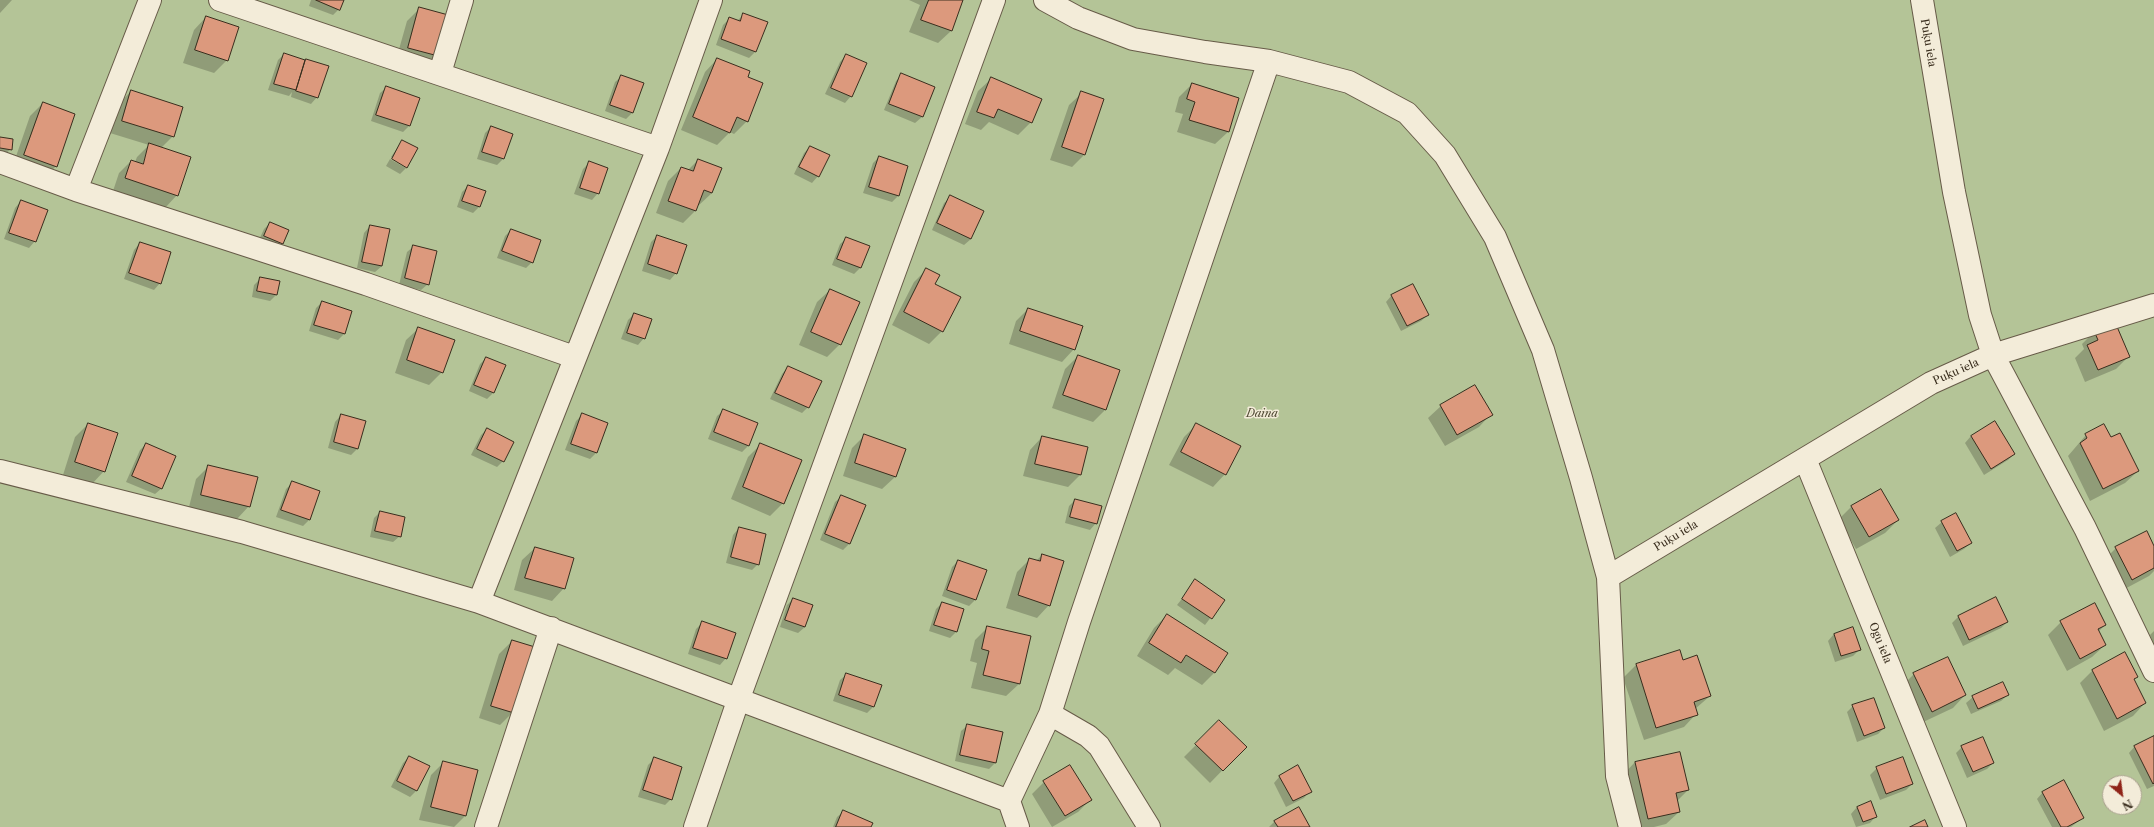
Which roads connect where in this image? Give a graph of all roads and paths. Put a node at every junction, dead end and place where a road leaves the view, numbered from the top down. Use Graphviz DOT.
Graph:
graph roads {
  1 [pos="150,0"];
  2 [pos="220,0"];
  3 [pos="462,0"];
  4 [pos="710,0"];
  5 [pos="994,0"];
  6 [pos="1045,0"];
  7 [pos="1922,0"];
  8 [pos="1269,61"];
  9 [pos="440,73"];
  10 [pos="658,148"];
  11 [pos="1,166"];
  12 [pos="76,190"];
  13 [pos="2154,305"];
  14 [pos="1993,355"];
  15 [pos="574,357"];
  16 [pos="1805,459"];
  17 [pos="0,471"];
  18 [pos="1608,576"];
  19 [pos="479,602"];
  20 [pos="551,628"];
  21 [pos="2154,671"];
  22 [pos="739,698"];
  23 [pos="1050,714"];
  24 [pos="1009,801"];
  25 [pos="486,827"];
  26 [pos="695,827"];
  27 [pos="1018,827"];
  28 [pos="1149,827"];
  29 [pos="1630,827"];
  30 [pos="1955,827"];
  1 -- 12 [label="street"];
  2 -- 9 [label="street"];
  3 -- 9 [label="street"];
  4 -- 10 [label="street"];
  5 -- 22 [label="street"];
  6 -- 8 [label="street"];
  7 -- 14 [label="street, Puķu iela"];
  8 -- 18 [label="street"];
  8 -- 23 [label="street"];
  9 -- 10 [label="street"];
  10 -- 15 [label="street"];
  11 -- 12 [label="street"];
  12 -- 15 [label="street"];
  13 -- 14 [label="street"];
  14 -- 16 [label="street, Puķu iela"];
  14 -- 21 [label="street"];
  15 -- 19 [label="street"];
  16 -- 18 [label="street, Puķu iela"];
  16 -- 30 [label="street, Ogu iela"];
  17 -- 19 [label="street"];
  18 -- 29 [label="street"];
  19 -- 20 [label="street"];
  20 -- 22 [label="street"];
  20 -- 25 [label="street"];
  22 -- 24 [label="street"];
  22 -- 26 [label="street"];
  23 -- 24 [label="street"];
  23 -- 28 [label="street"];
  24 -- 27 [label="street"];
}
